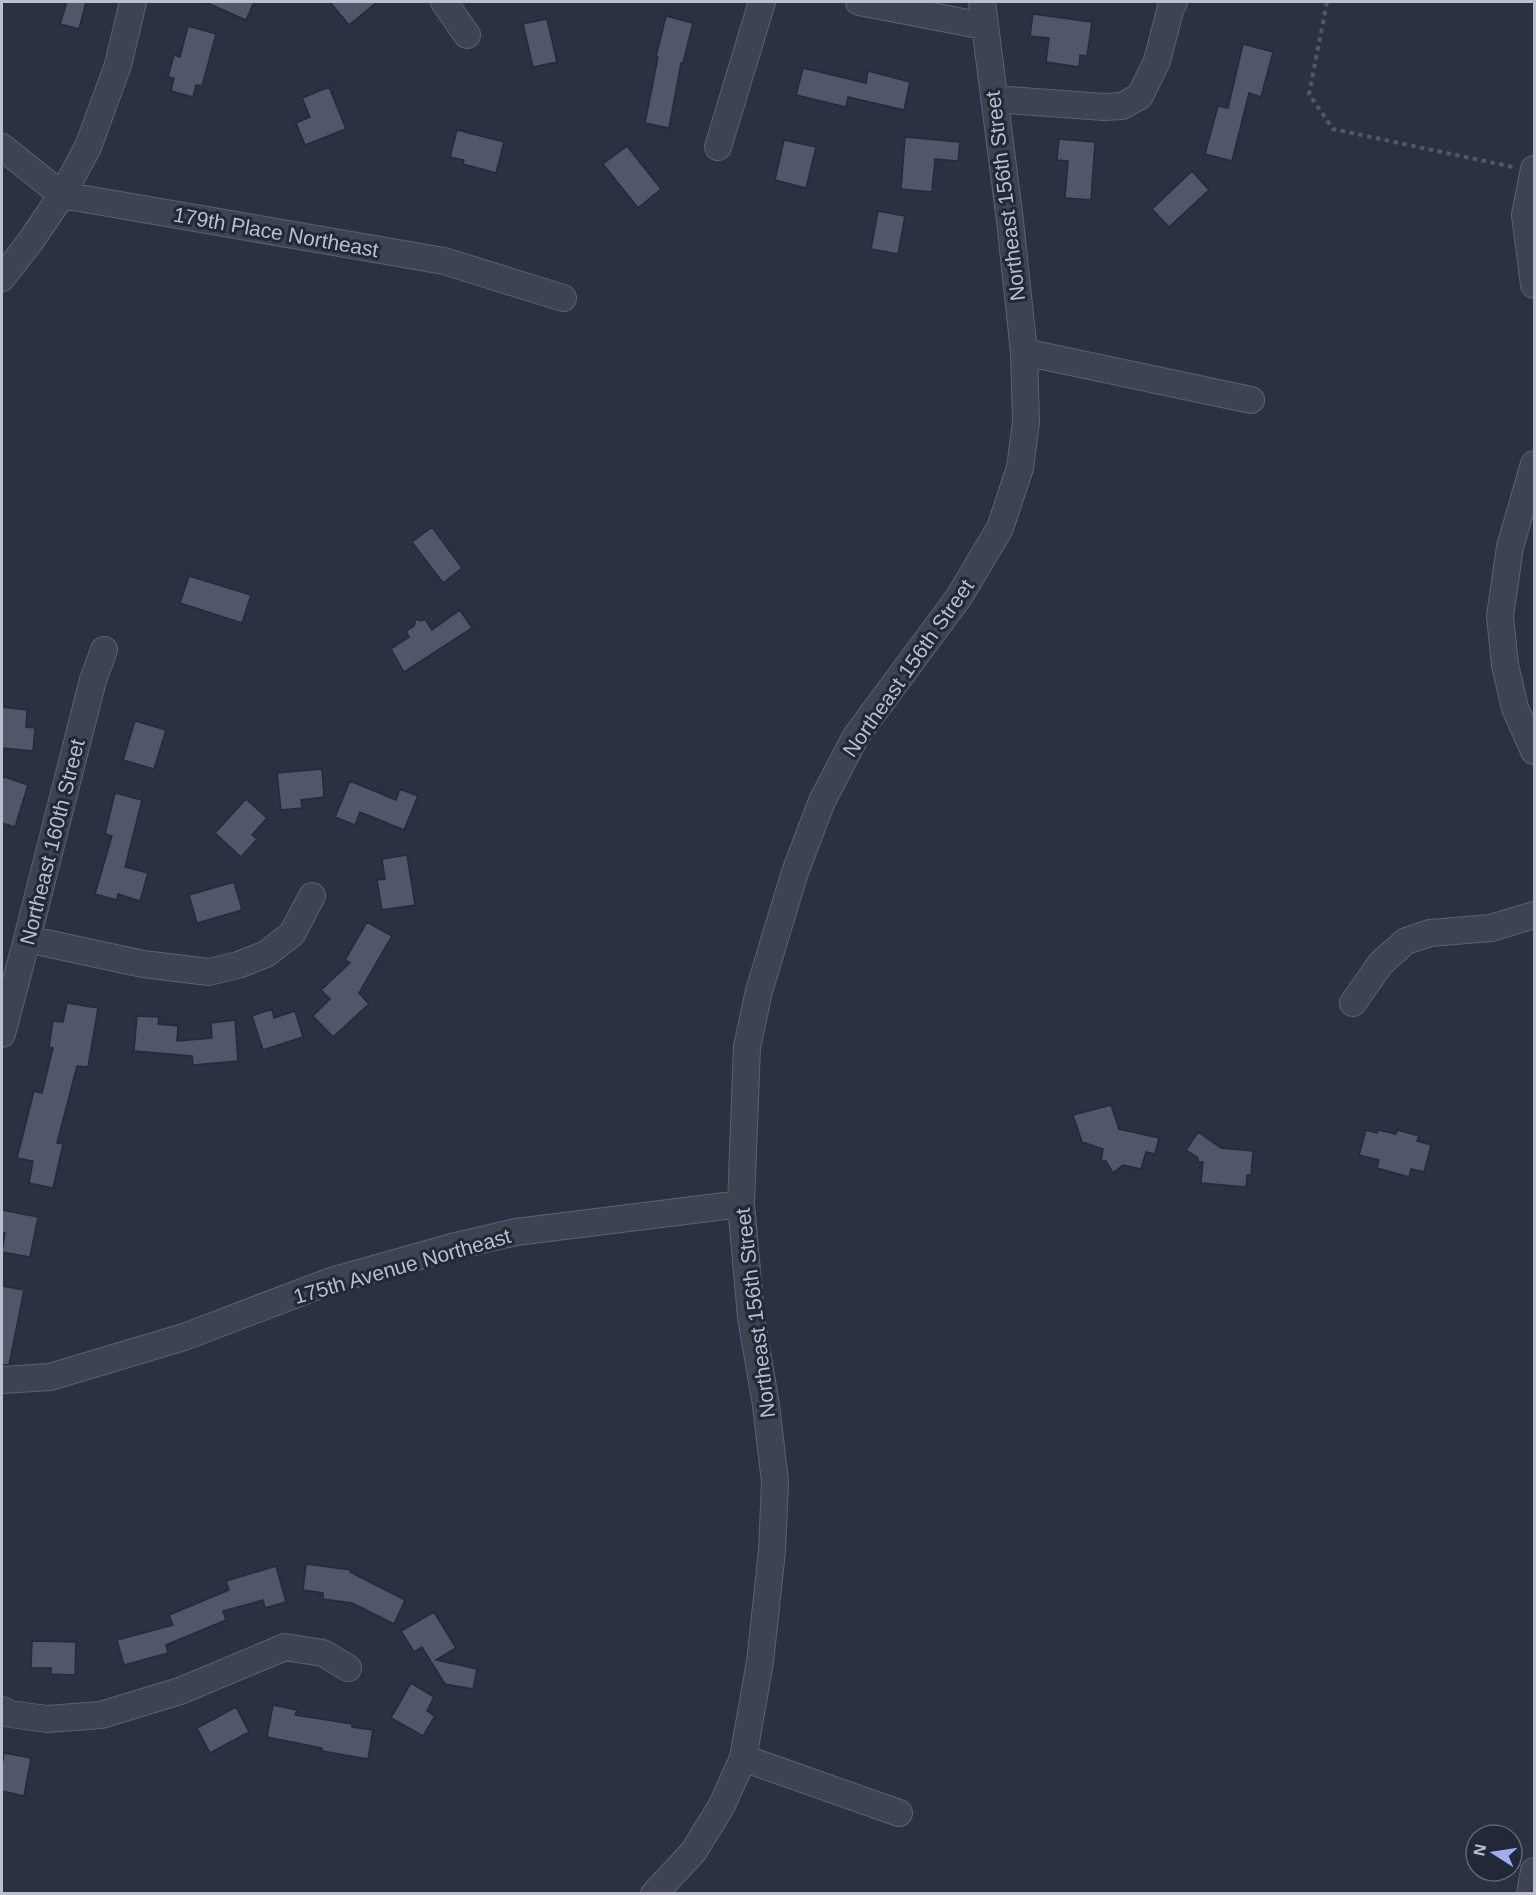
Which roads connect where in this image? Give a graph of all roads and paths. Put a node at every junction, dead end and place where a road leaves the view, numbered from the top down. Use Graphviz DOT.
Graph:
graph roads {
  1 [pos="133,2"];
  2 [pos="444,2"];
  3 [pos="762,2"];
  4 [pos="859,2"];
  5 [pos="1174,2"];
  6 [pos="1327,2"];
  7 [pos="983,14"];
  8 [pos="467,35"];
  9 [pos="994,99"];
  10 [pos="2,147"];
  11 [pos="718,147"];
  12 [pos="1534,170"];
  13 [pos="62,195"];
  14 [pos="2,278"];
  15 [pos="1534,285"];
  16 [pos="563,298"];
  17 [pos="1024,352"];
  18 [pos="1251,400"];
  19 [pos="1534,464"];
  20 [pos="104,650"];
  21 [pos="1534,751"];
  22 [pos="312,896"];
  23 [pos="1534,915"];
  24 [pos="27,939"];
  25 [pos="1353,1003"];
  26 [pos="2,1034"];
  27 [pos="741,1204"];
  28 [pos="2,1380"];
  29 [pos="348,1668"];
  30 [pos="2,1710"];
  31 [pos="743,1758"];
  32 [pos="899,1813"];
  33 [pos="1534,1871"];
  34 [pos="654,1893"];
  35 [pos="1530,1893"];
  1 -- 13 [label="street"];
  2 -- 8 [label="street"];
  3 -- 11 [label="street"];
  4 -- 7 [label="street"];
  5 -- 9 [label="street"];
  6 -- 12 [label="path"];
  7 -- 9 [label="street, Northeast 156th Street"];
  9 -- 17 [label="street, Northeast 156th Street"];
  10 -- 13 [label="street, 179th Place Northeast"];
  12 -- 15 [label="street"];
  13 -- 14 [label="street"];
  13 -- 16 [label="street, 179th Place Northeast"];
  17 -- 18 [label="street"];
  17 -- 27 [label="street, Northeast 156th Street"];
  19 -- 21 [label="street"];
  20 -- 24 [label="street, Northeast 160th Street"];
  22 -- 24 [label="street"];
  23 -- 25 [label="street"];
  24 -- 26 [label="street, Northeast 160th Street"];
  27 -- 28 [label="street, 175th Avenue Northeast"];
  27 -- 31 [label="street, Northeast 156th Street"];
  29 -- 30 [label="street"];
  31 -- 32 [label="street"];
  31 -- 34 [label="street, Northeast 156th Street"];
  33 -- 35 [label="street"];
}
